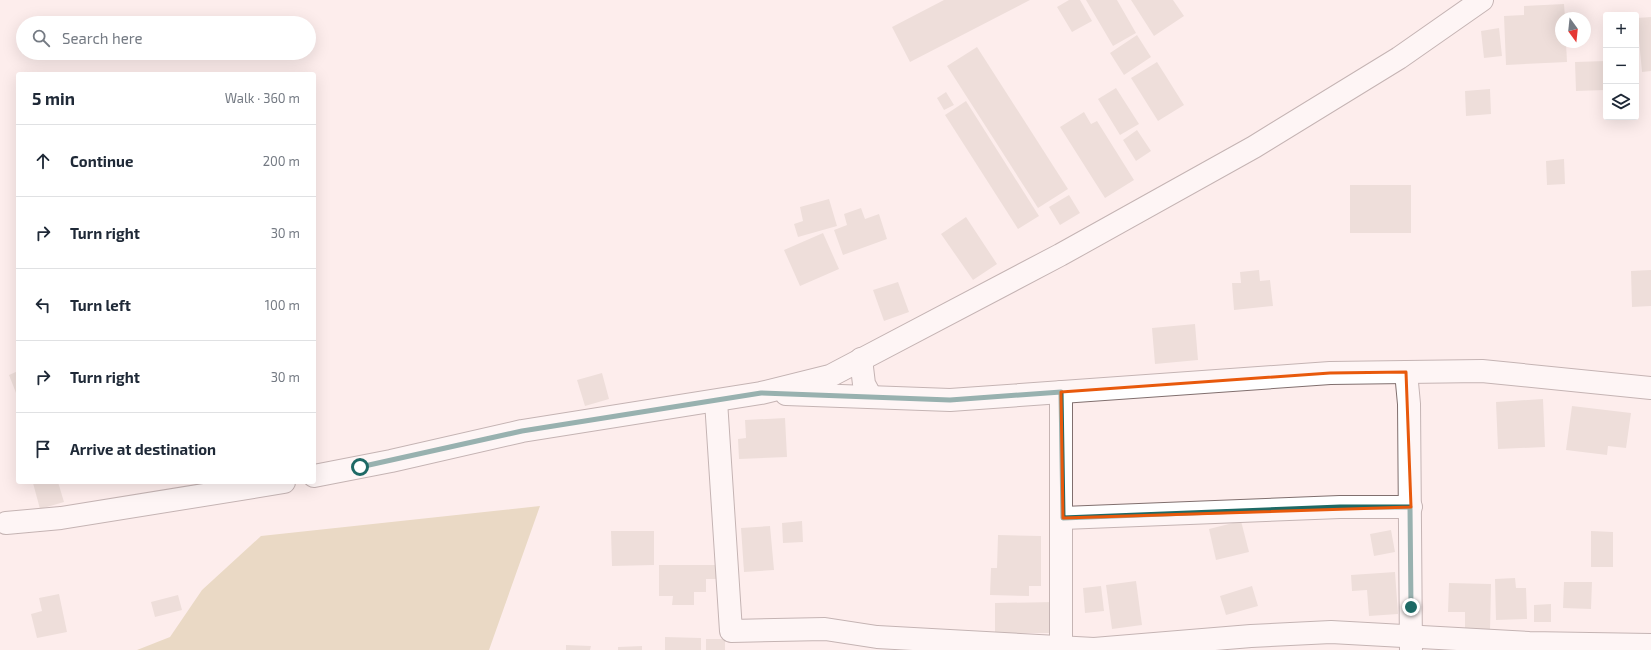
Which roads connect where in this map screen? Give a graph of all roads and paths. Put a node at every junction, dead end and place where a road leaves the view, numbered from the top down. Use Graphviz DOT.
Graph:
graph roads {
  1 [pos="1482,0"];
  2 [pos="860,359"];
  3 [pos="1406,372"];
  4 [pos="1651,388"];
  5 [pos="1061,392"];
  6 [pos="761,393"];
  7 [pos="871,397"];
  8 [pos="716,401"];
  9 [pos="316,476"];
  10 [pos="272,484"];
  11 [pos="1410,507"];
  12 [pos="1063,518"];
  13 [pos="6,523"];
  14 [pos="1411,643"];
  15 [pos="1651,645"];
  16 [pos="1061,647"];
  1 -- 2 [label="street"];
  2 -- 6 [label="street"];
  2 -- 7 [label="street"];
  3 -- 4 [label="street"];
  3 -- 5 [label="street"];
  3 -- 11 [label="street"];
  5 -- 7 [label="street"];
  5 -- 12 [label="street"];
  6 -- 7 [label="street"];
  6 -- 8 [label="street"];
  8 -- 9 [label="street"];
  8 -- 16 [label="street"];
  10 -- 13 [label="street"];
  11 -- 12 [label="street"];
  11 -- 14 [label="street"];
  12 -- 16 [label="street"];
  14 -- 15 [label="street"];
  14 -- 16 [label="street"];
}
